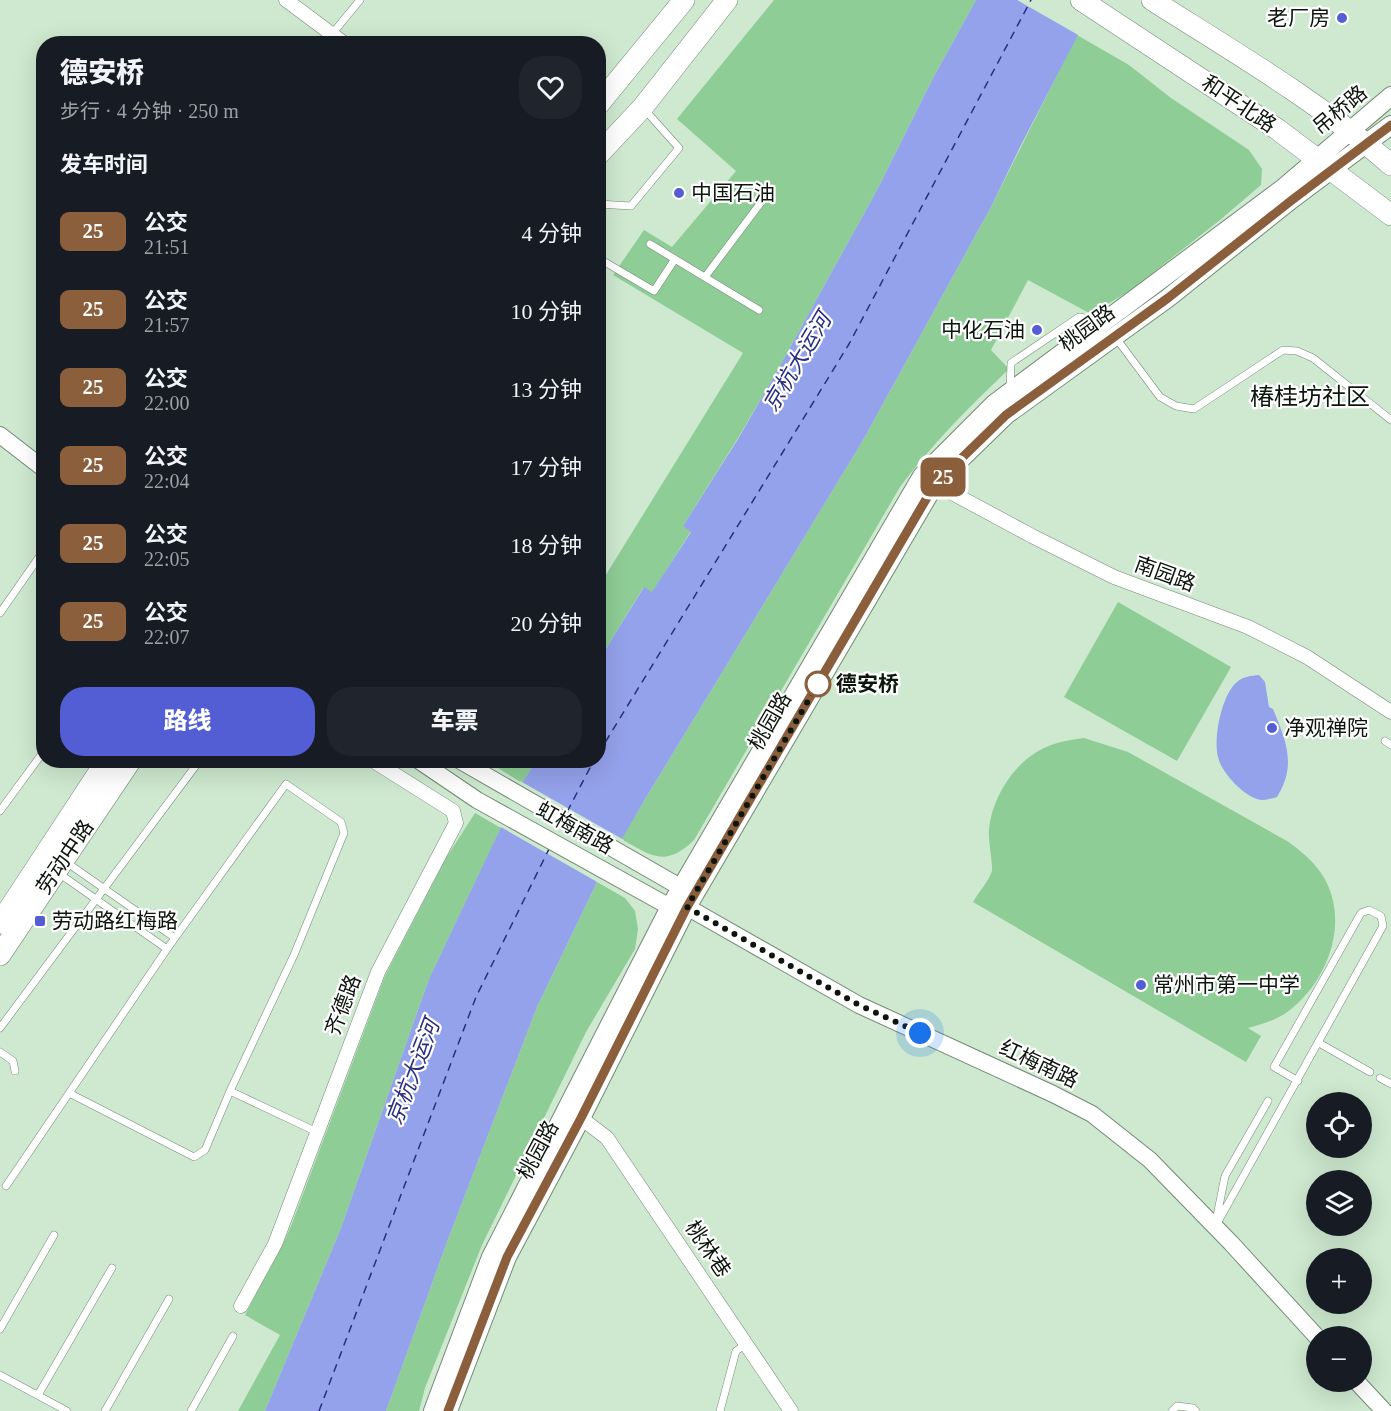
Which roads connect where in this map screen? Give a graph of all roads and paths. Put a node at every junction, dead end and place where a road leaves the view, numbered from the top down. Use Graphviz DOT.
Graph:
graph roads {
  1 [pos="286,0"];
  2 [pos="360,0"];
  3 [pos="684,0"];
  4 [pos="728,0"];
  5 [pos="1081,0"];
  6 [pos="1152,0"];
  7 [pos="332,34"];
  8 [pos="335,36"];
  9 [pos="606,95"];
  10 [pos="1391,96"];
  11 [pos="642,107"];
  12 [pos="1391,125"];
  13 [pos="1350,130"];
  14 [pos="1367,144"];
  15 [pos="606,146"];
  16 [pos="1325,164"];
  17 [pos="1391,165"];
  18 [pos="762,201"];
  19 [pos="606,204"];
  20 [pos="1391,215"];
  21 [pos="650,244"];
  22 [pos="675,259"];
  23 [pos="606,263"];
  24 [pos="705,277"];
  25 [pos="759,310"];
  26 [pos="1110,329"];
  27 [pos="1391,420"];
  28 [pos="0,435"];
  29 [pos="0,448"];
  30 [pos="36,463"];
  31 [pos="36,476"];
  32 [pos="929,480"];
  33 [pos="36,561"];
  34 [pos="0,613"];
  35 [pos="1391,712"];
  36 [pos="36,762"];
  37 [pos="102,768"];
  38 [pos="126,768"];
  39 [pos="194,768"];
  40 [pos="385,768"];
  41 [pos="430,768"];
  42 [pos="472,768"];
  43 [pos="0,811"];
  44 [pos="59,865"];
  45 [pos="680,887"];
  46 [pos="104,888"];
  47 [pos="650,896"];
  48 [pos="96,899"];
  49 [pos="678,907"];
  50 [pos="0,923"];
  51 [pos="1383,926"];
  52 [pos="1391,930"];
  53 [pos="175,938"];
  54 [pos="168,949"];
  55 [pos="0,955"];
  56 [pos="0,1028"];
  57 [pos="1319,1043"];
  58 [pos="0,1052"];
  59 [pos="15,1071"];
  60 [pos="1370,1072"];
  61 [pos="1380,1078"];
  62 [pos="1298,1081"];
  63 [pos="1391,1084"];
  64 [pos="230,1091"];
  65 [pos="69,1093"];
  66 [pos="1268,1101"];
  67 [pos="581,1118"];
  68 [pos="317,1132"];
  69 [pos="6,1186"];
  70 [pos="1215,1227"];
  71 [pos="54,1235"];
  72 [pos="112,1268"];
  73 [pos="169,1299"];
  74 [pos="241,1306"];
  75 [pos="1307,1326"];
  76 [pos="0,1329"];
  77 [pos="233,1336"];
  78 [pos="746,1344"];
  79 [pos="0,1375"];
  80 [pos="1366,1392"];
  81 [pos="38,1395"];
  82 [pos="64,1410"];
  83 [pos="105,1411"];
  84 [pos="191,1411"];
  85 [pos="433,1411"];
  86 [pos="448,1411"];
  87 [pos="720,1411"];
  88 [pos="791,1411"];
  89 [pos="1172,1411"];
  90 [pos="1196,1411"];
  91 [pos="1384,1411"];
  1 -- 7 [label="street"];
  2 -- 7 [label="lane"];
  3 -- 9 [label="main road"];
  4 -- 11 [label="main road"];
  5 -- 16 [label="main road, 和平北路"];
  6 -- 13 [label="main road, 和平北路"];
  7 -- 8 [label="street"];
  10 -- 13 [label="main road, 吊桥路"];
  11 -- 15 [label="main road"];
  11 -- 19 [label="lane"];
  12 -- 14 [label="main road, 吊桥路"];
  13 -- 14 [label="main road, 和平北路"];
  13 -- 16 [label="main road, 吊桥路"];
  14 -- 16 [label="main road, 吊桥路"];
  14 -- 17 [label="main road, 和平北路"];
  16 -- 20 [label="main road, 和平北路"];
  16 -- 26 [label="main road, 桃园路"];
  18 -- 24 [label="lane"];
  21 -- 22 [label="lane"];
  22 -- 23 [label="lane"];
  22 -- 24 [label="lane"];
  24 -- 25 [label="lane"];
  26 -- 27 [label="lane"];
  26 -- 32 [label="main road, 桃园路"];
  26 -- 32 [label="main road, 桃园路"];
  28 -- 30 [label="street"];
  29 -- 31 [label="street"];
  32 -- 35 [label="street, 南园路"];
  32 -- 45 [label="main road, 桃园路"];
  32 -- 49 [label="main road, 桃园路"];
  33 -- 34 [label="lane"];
  36 -- 43 [label="lane"];
  37 -- 50 [label="main road, 劳动中路"];
  38 -- 44 [label="main road, 劳动中路"];
  39 -- 46 [label="lane"];
  40 -- 68 [label="street, 齐德路"];
  41 -- 47 [label="street, 虹梅南路"];
  42 -- 45 [label="street, 虹梅南路"];
  44 -- 46 [label="lane"];
  44 -- 48 [label="lane"];
  44 -- 55 [label="main road, 劳动中路"];
  45 -- 49 [label="main road, 桃园路"];
  46 -- 48 [label="lane"];
  46 -- 53 [label="lane"];
  47 -- 49 [label="street, 红梅南路"];
  48 -- 54 [label="lane"];
  48 -- 56 [label="lane"];
  49 -- 67 [label="main road, 桃园路"];
  49 -- 70 [label="street, 红梅南路"];
  49 -- 85 [label="main road"];
  51 -- 52 [label="lane"];
  51 -- 57 [label="lane"];
  51 -- 62 [label="lane"];
  53 -- 54 [label="lane"];
  53 -- 64 [label="lane"];
  54 -- 65 [label="lane"];
  57 -- 60 [label="lane"];
  57 -- 62 [label="lane"];
  58 -- 59 [label="lane"];
  61 -- 63 [label="lane"];
  62 -- 70 [label="lane"];
  64 -- 65 [label="lane"];
  64 -- 68 [label="lane"];
  65 -- 69 [label="lane"];
  66 -- 70 [label="lane"];
  67 -- 78 [label="street, 桃林巷"];
  67 -- 86 [label="main road, 桃园路"];
  68 -- 74 [label="street, 齐德路"];
  70 -- 75 [label="street, 红梅南路"];
  71 -- 76 [label="lane"];
  72 -- 81 [label="lane"];
  73 -- 83 [label="lane"];
  77 -- 84 [label="lane"];
  78 -- 87 [label="lane"];
  78 -- 88 [label="street, 桃林巷"];
  79 -- 81 [label="lane"];
  80 -- 91 [label="street"];
  81 -- 82 [label="lane"];
  89 -- 90 [label="lane"];
}
